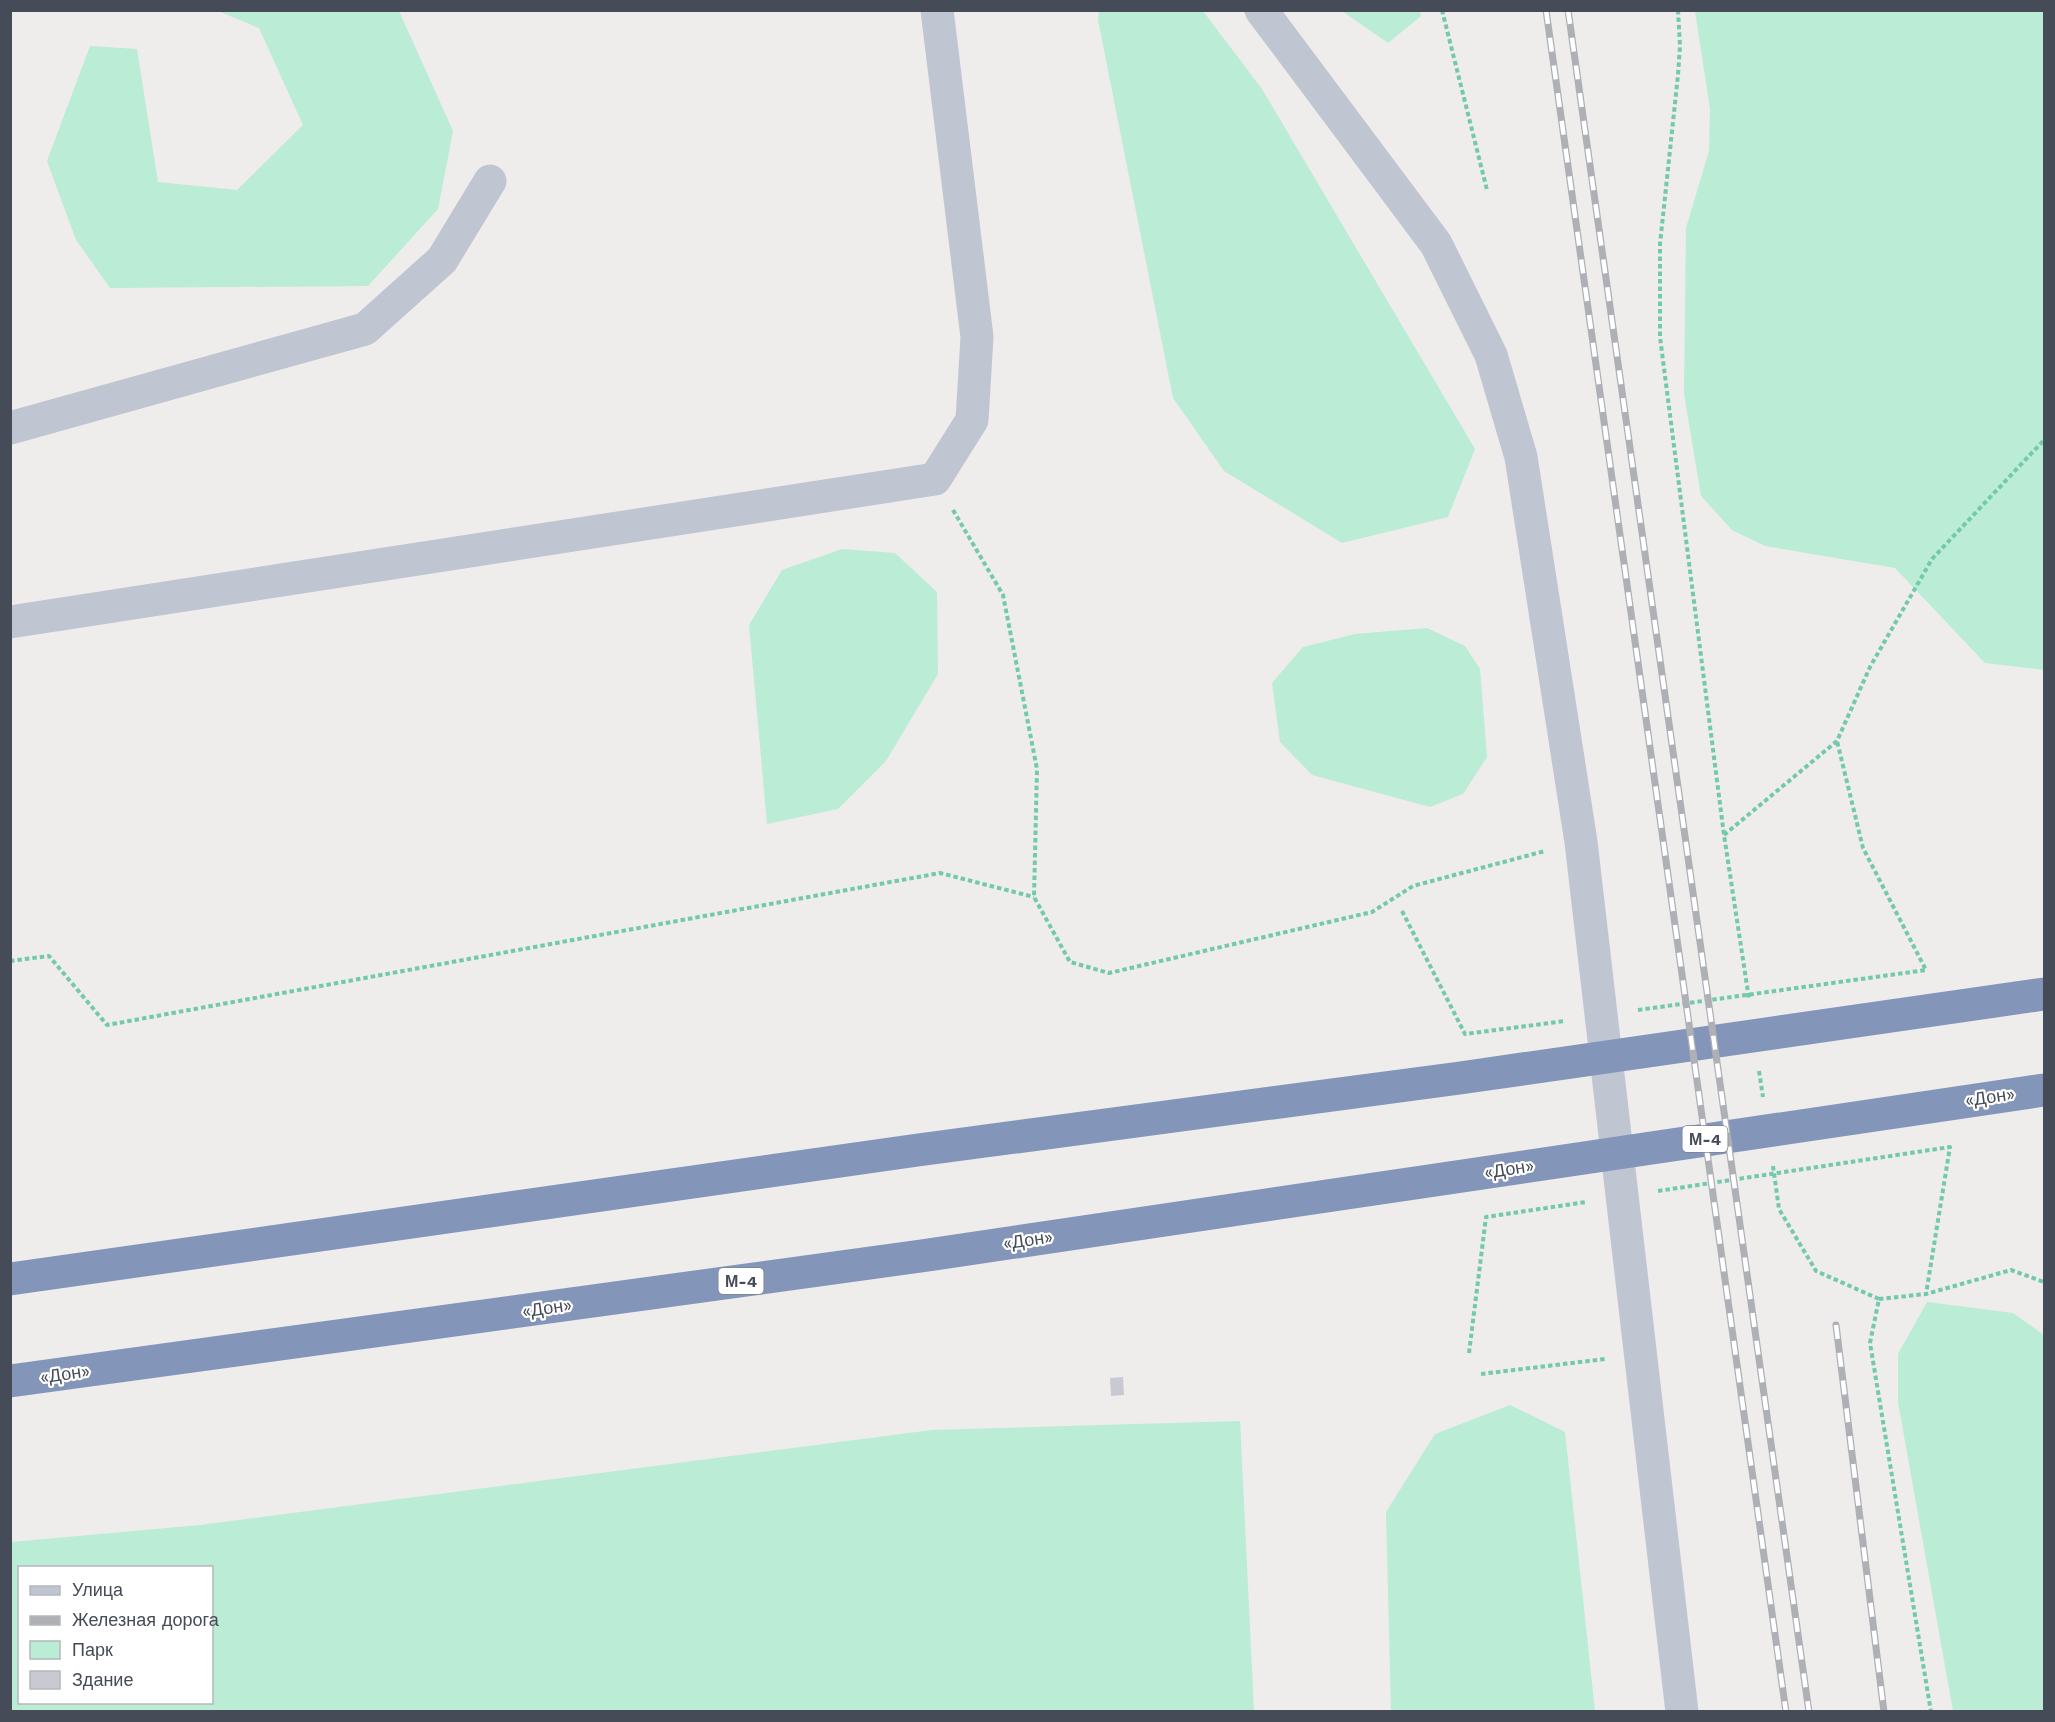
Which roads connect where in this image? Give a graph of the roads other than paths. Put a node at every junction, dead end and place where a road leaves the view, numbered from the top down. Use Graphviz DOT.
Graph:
graph roads {
  1 [pos="937,10"];
  2 [pos="1261,10"];
  3 [pos="490,181"];
  4 [pos="10,428"];
  5 [pos="10,622"];
  6 [pos="2044,994"];
  7 [pos="2044,1090"];
  8 [pos="10,1279"];
  9 [pos="10,1381"];
  10 [pos="1682,1712"];
  1 -- 5 [label="street"];
  2 -- 10 [label="street"];
  3 -- 4 [label="street"];
  6 -- 8 [label="highway"];
  7 -- 9 [label="highway, «Дон» / М-4"];
}
